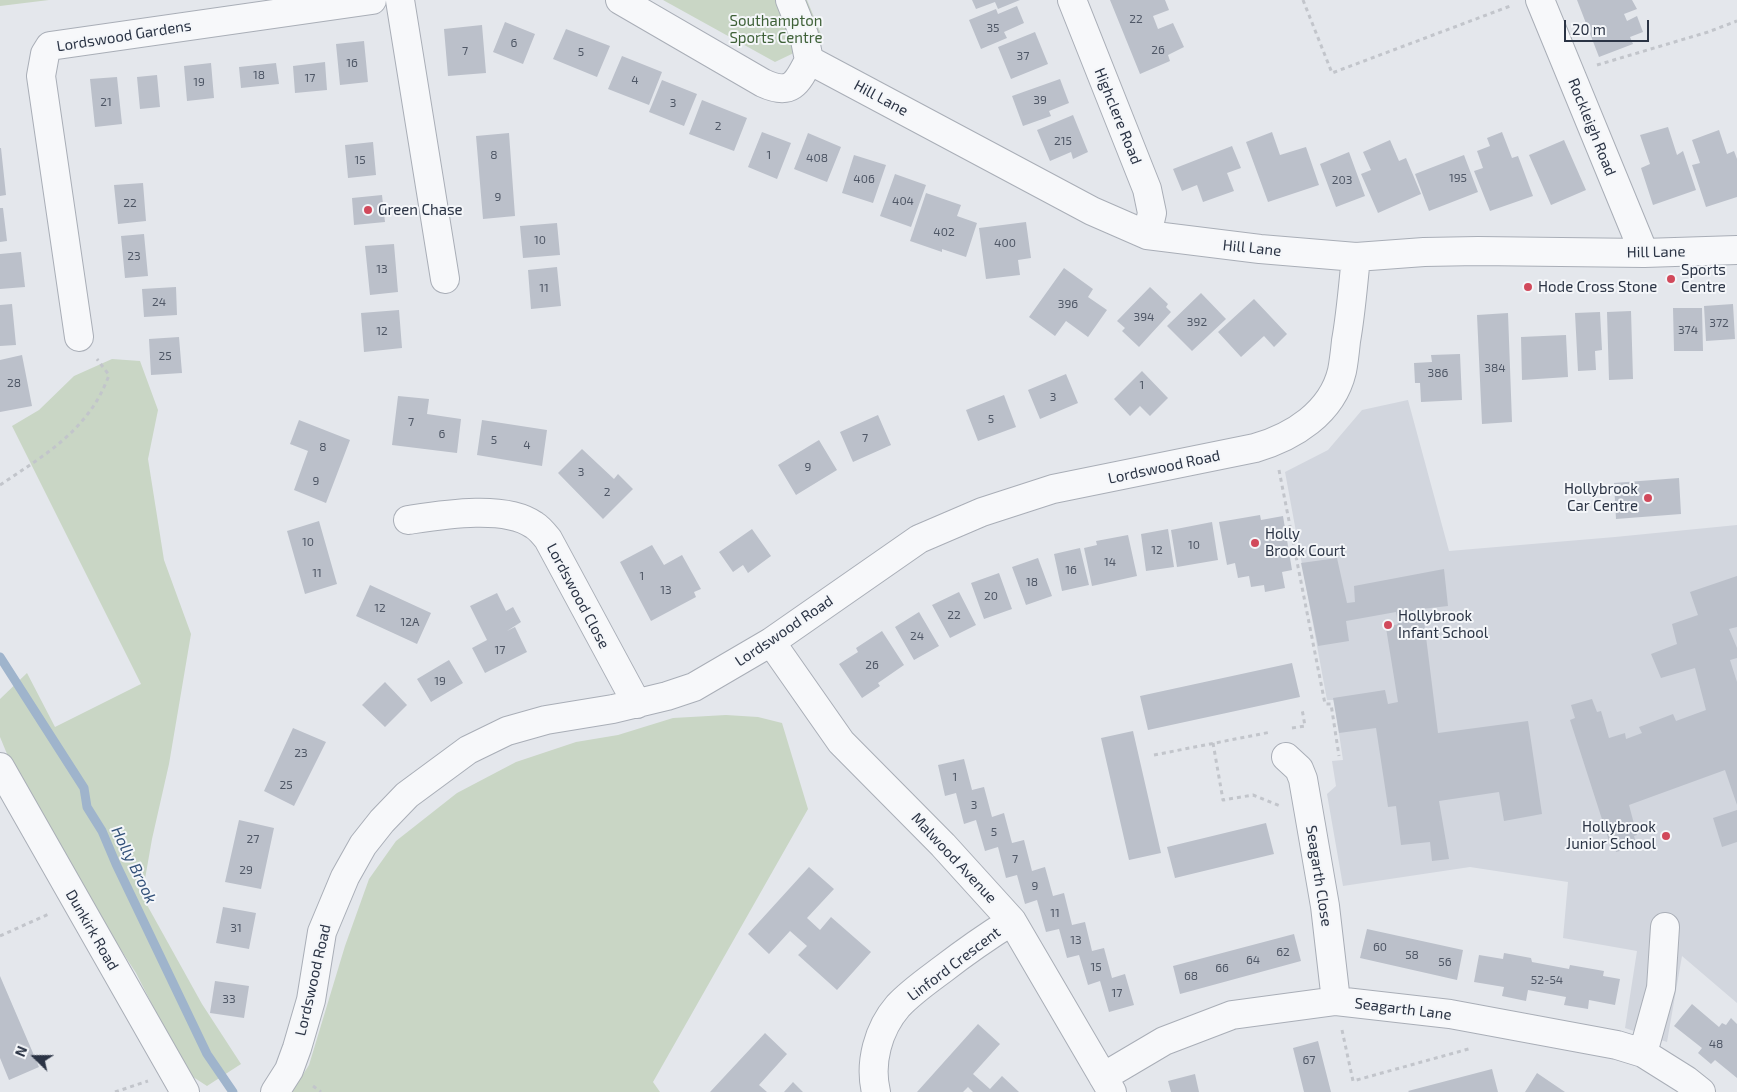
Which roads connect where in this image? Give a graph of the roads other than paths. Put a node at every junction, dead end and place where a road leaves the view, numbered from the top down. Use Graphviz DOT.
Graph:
graph roads {
  1 [pos="372,0"];
  2 [pos="400,0"];
  3 [pos="620,0"];
  4 [pos="790,0"];
  5 [pos="1072,0"];
  6 [pos="1530,1"];
  7 [pos="809,60"];
  8 [pos="1147,235"];
  9 [pos="1737,250"];
  10 [pos="1644,253"];
  11 [pos="1356,257"];
  12 [pos="445,279"];
  13 [pos="79,337"];
  14 [pos="408,520"];
  15 [pos="771,642"];
  16 [pos="636,704"];
  17 [pos="1286,757"];
  18 [pos="0,767"];
  19 [pos="1012,921"];
  20 [pos="1665,927"];
  21 [pos="1336,1001"];
  22 [pos="1643,1052"];
  23 [pos="1108,1084"];
  24 [pos="185,1092"];
  25 [pos="275,1092"];
  26 [pos="876,1092"];
  27 [pos="1701,1092"];
  1 -- 13 [label="street, Lordswood Gardens"];
  2 -- 12 [label="street"];
  3 -- 7 [label="street"];
  4 -- 7 [label="street"];
  5 -- 8 [label="street, Highclere Road"];
  6 -- 10 [label="street, Rockleigh Road"];
  7 -- 8 [label="street, Hill Lane"];
  8 -- 11 [label="street, Hill Lane"];
  9 -- 10 [label="street, Hill Lane"];
  10 -- 11 [label="street, Hill Lane"];
  11 -- 15 [label="street, Lordswood Road"];
  14 -- 16 [label="street, Lordswood Close"];
  15 -- 16 [label="street, Lordswood Road"];
  15 -- 19 [label="street, Malwood Avenue"];
  16 -- 25 [label="street, Lordswood Road"];
  17 -- 21 [label="street, Seagarth Close"];
  18 -- 24 [label="street, Dunkirk Road"];
  19 -- 23 [label="street, Malwood Avenue"];
  19 -- 26 [label="street, Linford Crescent"];
  20 -- 22 [label="street"];
  21 -- 22 [label="street, Seagarth Lane"];
  21 -- 23 [label="street, Seagarth Lane"];
  22 -- 27 [label="street, Seagarth Lane"];
}
